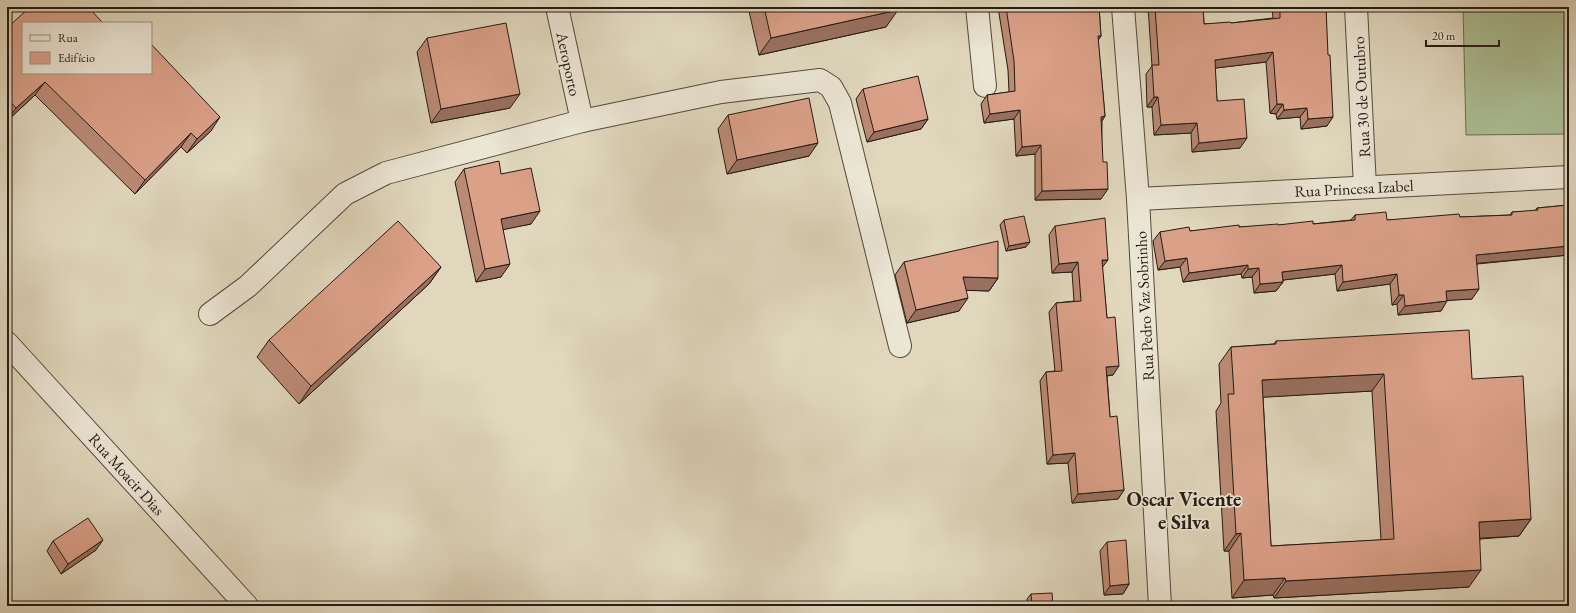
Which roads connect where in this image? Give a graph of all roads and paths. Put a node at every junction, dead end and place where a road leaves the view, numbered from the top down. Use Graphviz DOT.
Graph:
graph roads {
  1 [pos="557,7"];
  2 [pos="977,7"];
  3 [pos="1123,7"];
  4 [pos="1356,7"];
  5 [pos="985,86"];
  6 [pos="582,121"];
  7 [pos="1569,177"];
  8 [pos="1365,187"];
  9 [pos="1138,199"];
  10 [pos="210,314"];
  11 [pos="7,343"];
  12 [pos="900,346"];
  13 [pos="247,606"];
  14 [pos="1160,606"];
  1 -- 6 [label="street, Aeroporto"];
  2 -- 5 [label="street"];
  3 -- 9 [label="street, Rua Pedro Vaz Sobrinho"];
  4 -- 8 [label="street, Rua 30 de Outubro"];
  6 -- 10 [label="street"];
  6 -- 12 [label="street"];
  7 -- 8 [label="street, Rua Princesa Izabel"];
  8 -- 9 [label="street, Rua Princesa Izabel"];
  9 -- 14 [label="street, Rua Pedro Vaz Sobrinho"];
  11 -- 13 [label="street, Rua Moacir Dias"];
}
